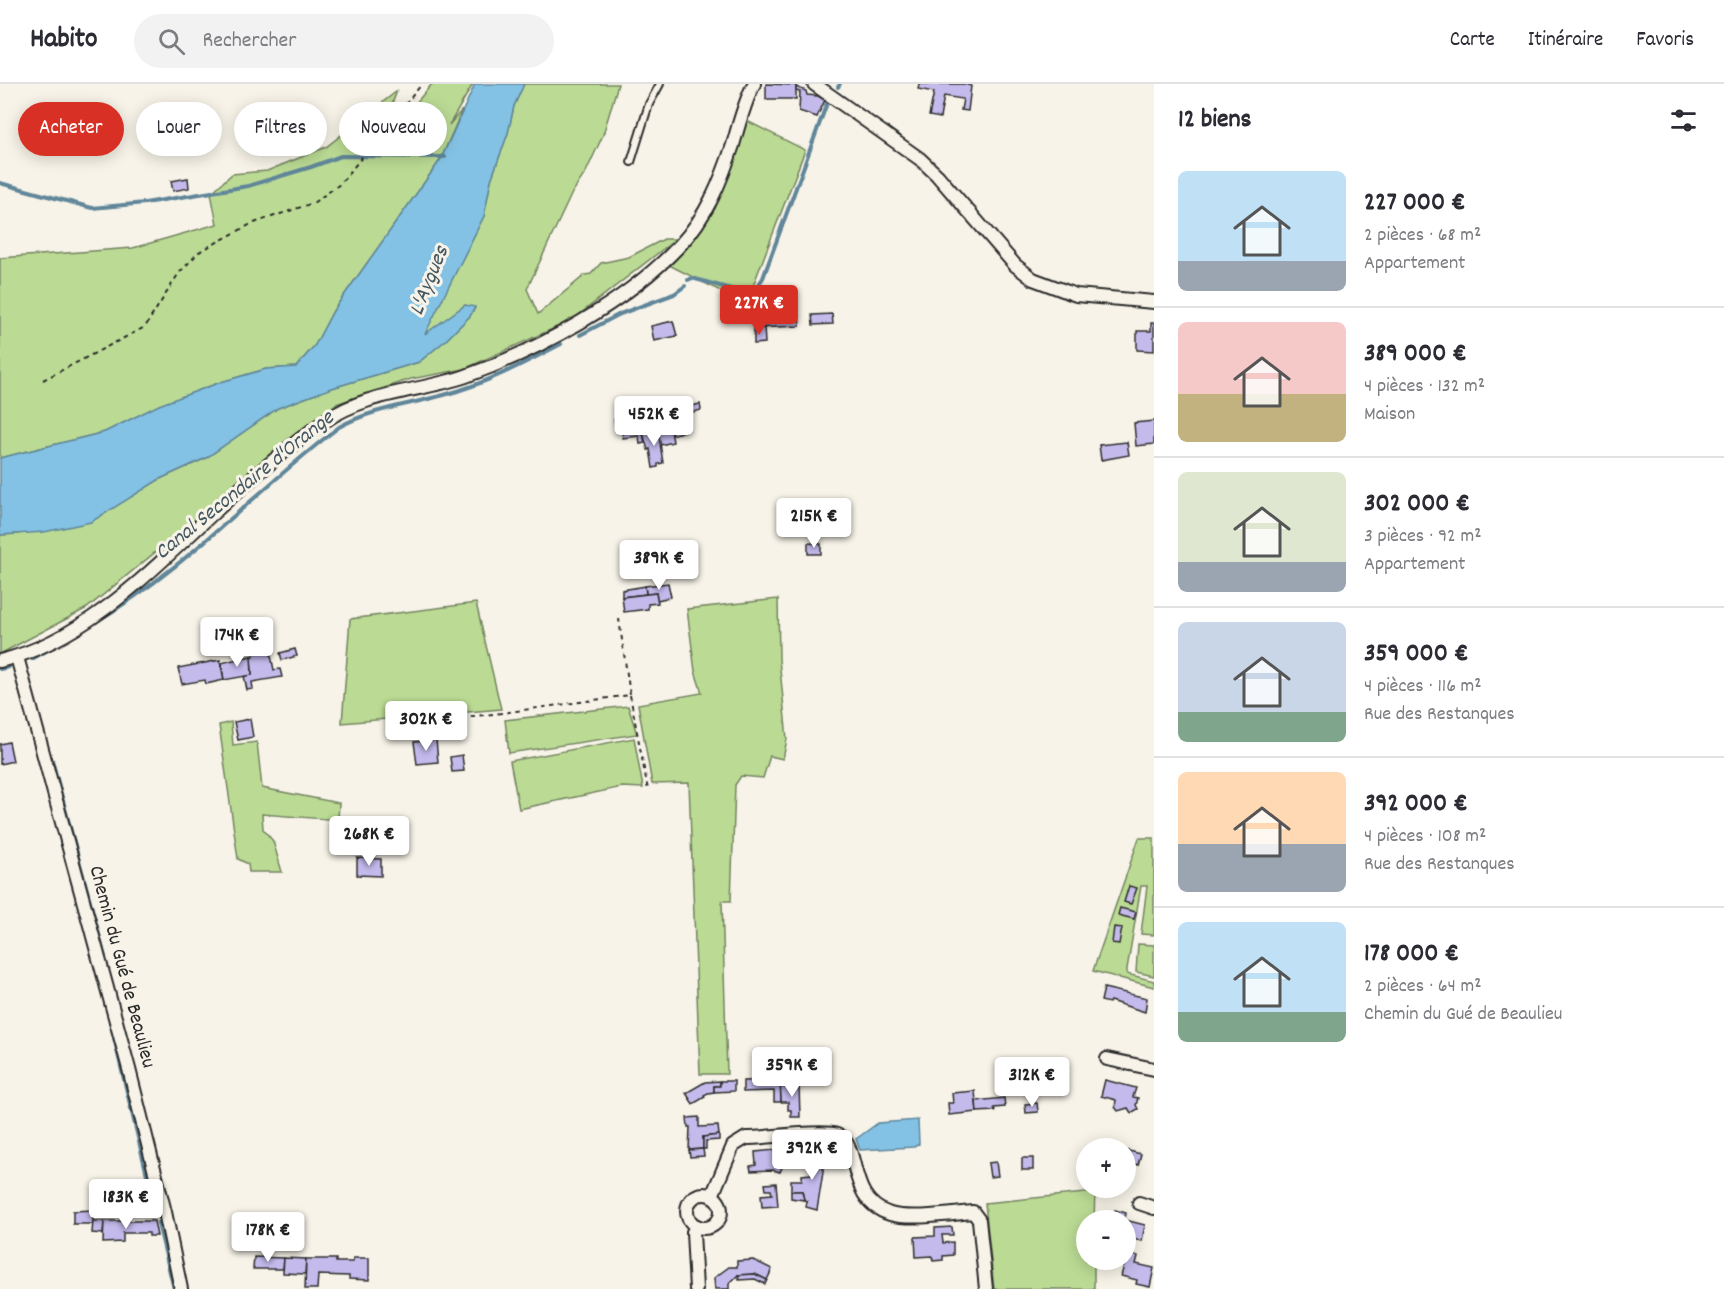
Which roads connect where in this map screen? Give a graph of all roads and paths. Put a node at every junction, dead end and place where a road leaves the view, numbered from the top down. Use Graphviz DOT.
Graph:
graph roads {
  1 [pos="422,84"];
  2 [pos="660,84"];
  3 [pos="754,84"];
  4 [pos="814,84"];
  5 [pos="631,162"];
  6 [pos="1154,302"];
  7 [pos="43,380"];
  8 [pos="619,619"];
  9 [pos="17,658"];
  10 [pos="0,661"];
  11 [pos="630,694"];
  12 [pos="399,724"];
  13 [pos="648,790"];
  14 [pos="1107,1059"];
  15 [pos="1154,1069"];
  16 [pos="717,1194"];
  17 [pos="1139,1203"];
  18 [pos="1154,1208"];
  19 [pos="700,1230"];
  20 [pos="182,1289"];
  21 [pos="696,1289"];
  22 [pos="986,1289"];
  1 -- 7 [label="path"];
  2 -- 5 [label="lane"];
  3 -- 9 [label="street"];
  4 -- 6 [label="street"];
  8 -- 11 [label="path"];
  9 -- 10 [label="street"];
  9 -- 20 [label="street, Chemin du Gué de Beaulieu"];
  11 -- 12 [label="path"];
  11 -- 13 [label="path"];
  14 -- 15 [label="street"];
  16 -- 19 [label="street"];
  16 -- 19 [label="path"];
  16 -- 19 [label="street"];
  16 -- 22 [label="street"];
  17 -- 18 [label="street"];
  19 -- 21 [label="street"];
}
